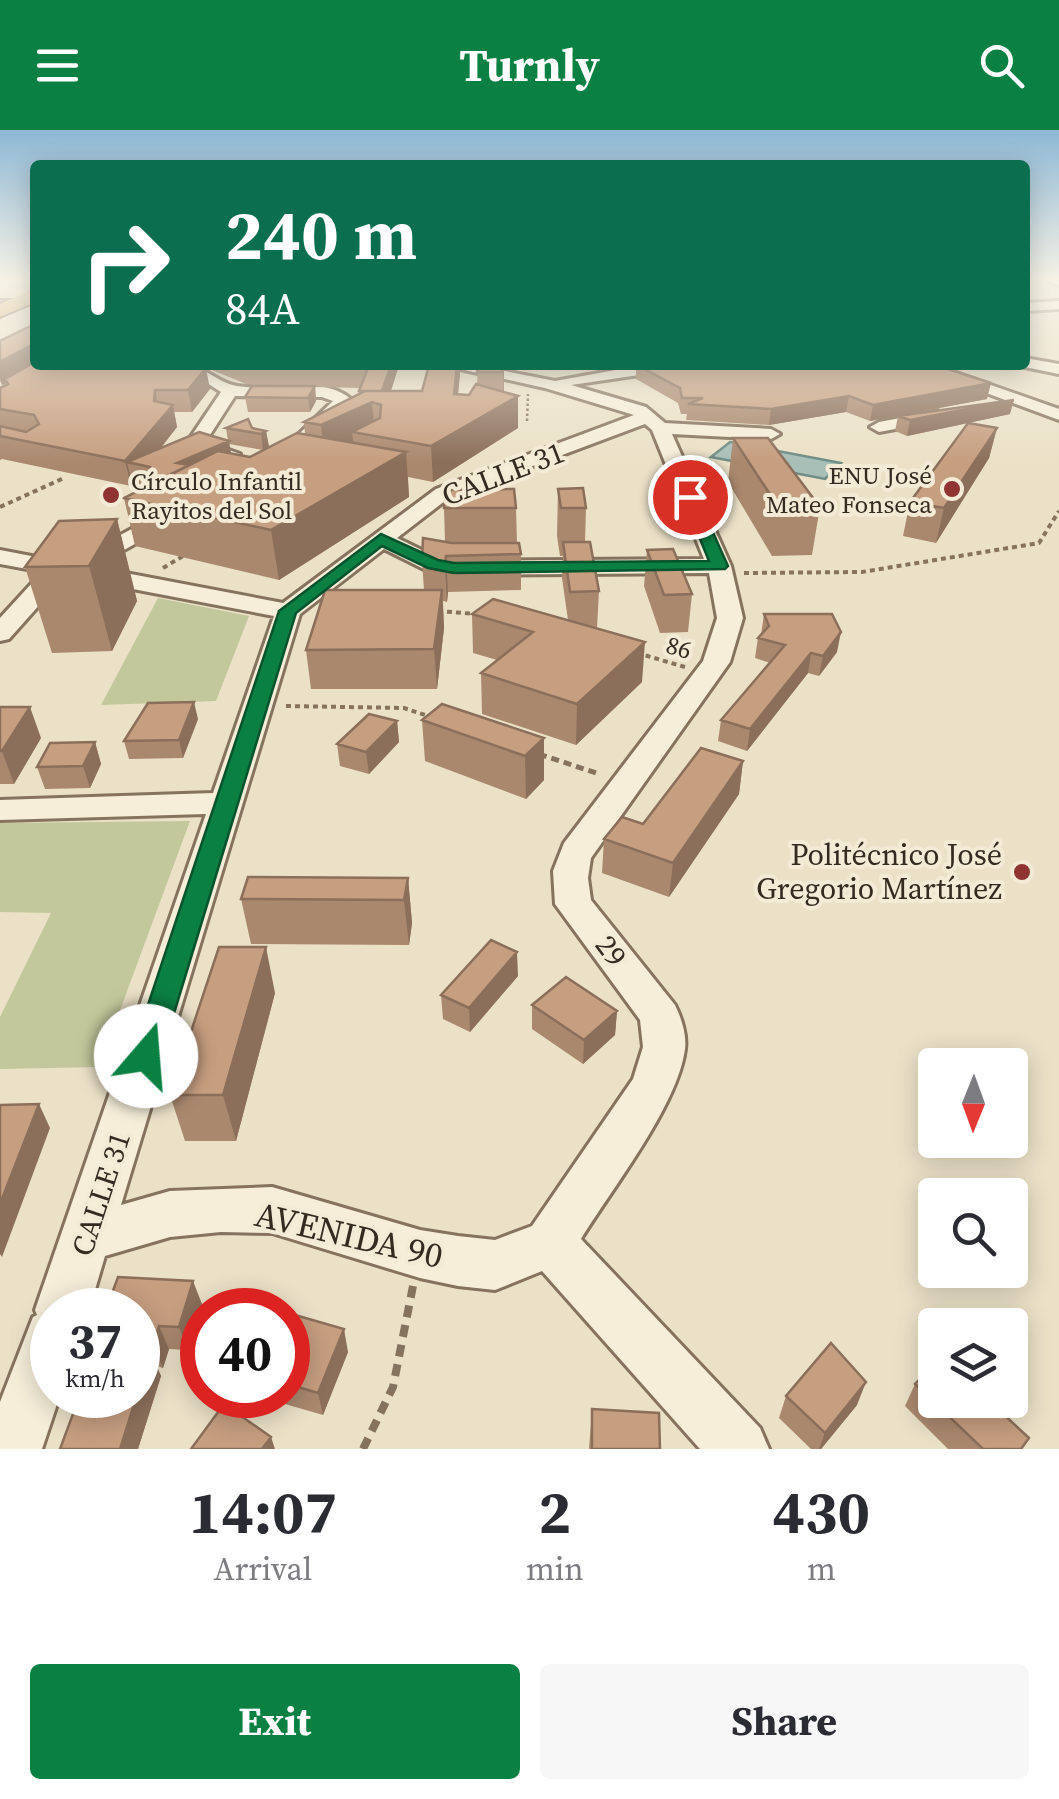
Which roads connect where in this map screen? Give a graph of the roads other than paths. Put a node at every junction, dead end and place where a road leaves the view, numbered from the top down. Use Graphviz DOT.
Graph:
graph roads {
  1 [pos="1030,364"];
  2 [pos="1059,369"];
  3 [pos="195,370"];
  4 [pos="459,370"];
  5 [pos="641,370"];
  6 [pos="933,370"];
  7 [pos="548,384"];
  8 [pos="230,391"];
  9 [pos="1022,402"];
  10 [pos="987,407"];
  11 [pos="951,414"];
  12 [pos="1059,415"];
  13 [pos="671,421"];
  14 [pos="879,426"];
  15 [pos="771,434"];
  16 [pos="296,442"];
  17 [pos="246,458"];
  18 [pos="184,506"];
  19 [pos="381,539"];
  20 [pos="0,557"];
  21 [pos="72,569"];
  22 [pos="720,570"];
  23 [pos="288,611"];
  24 [pos="0,633"];
  25 [pos="226,803"];
  26 [pos="0,810"];
  27 [pos="88,1237"];
  28 [pos="550,1243"];
  29 [pos="70,1288"];
  30 [pos="30,1398"];
  31 [pos="12,1449"];
  32 [pos="739,1449"];
  1 -- 2 [label="street"];
  3 -- 8 [label="street"];
  4 -- 7 [label="street"];
  5 -- 7 [label="street"];
  6 -- 9 [label="street"];
  7 -- 13 [label="street"];
  8 -- 16 [label="street"];
  8 -- 17 [label="street"];
  9 -- 10 [label="street"];
  9 -- 12 [label="street"];
  11 -- 14 [label="street"];
  13 -- 15 [label="street"];
  13 -- 19 [label="street, CALLE 31"];
  13 -- 22 [label="street, 29"];
  18 -- 21 [label="street"];
  19 -- 22 [label="street"];
  19 -- 23 [label="street, CALLE 31"];
  20 -- 21 [label="street"];
  21 -- 23 [label="street"];
  21 -- 24 [label="street"];
  22 -- 28 [label="street, 29"];
  23 -- 25 [label="street, CALLE 31"];
  25 -- 26 [label="street"];
  25 -- 27 [label="street, CALLE 31"];
  27 -- 28 [label="street, AVENIDA 90"];
  27 -- 29 [label="street, CALLE 31"];
  28 -- 32 [label="street"];
  30 -- 31 [label="street"];
}
